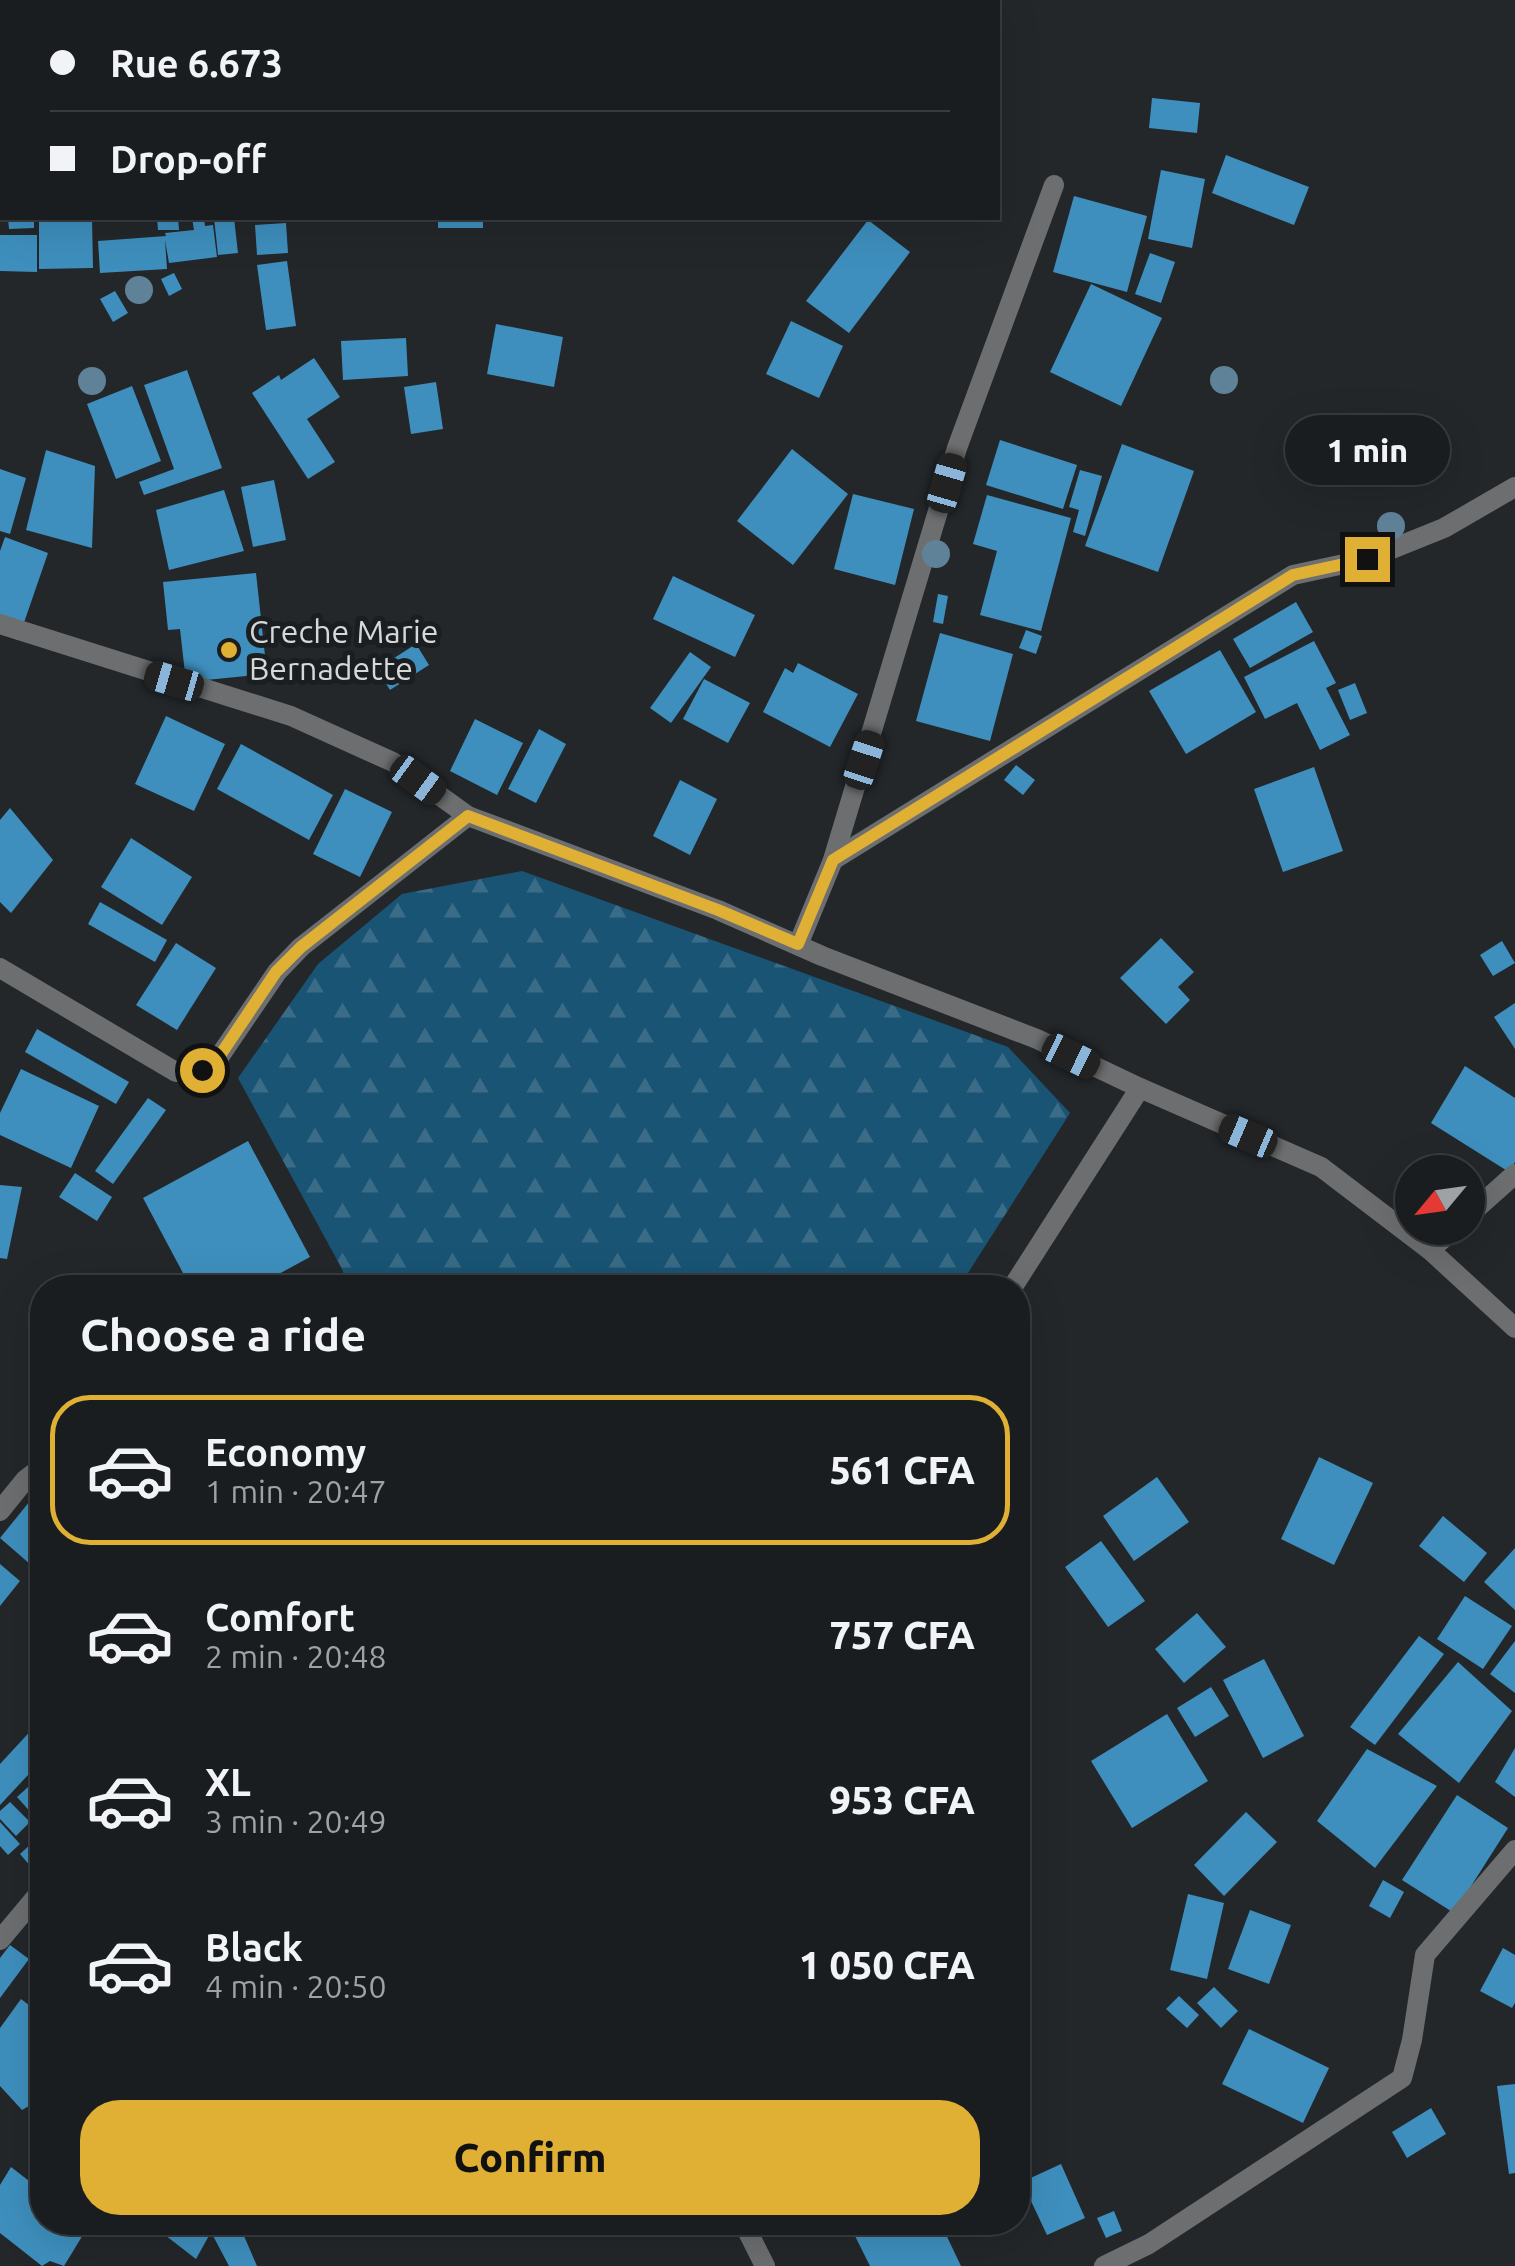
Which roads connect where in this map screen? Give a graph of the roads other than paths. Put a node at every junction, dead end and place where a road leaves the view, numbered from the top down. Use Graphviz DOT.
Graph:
graph roads {
  1 [pos="1054,186"];
  2 [pos="1515,488"];
  3 [pos="0,624"];
  4 [pos="468,816"];
  5 [pos="833,860"];
  6 [pos="798,944"];
  7 [pos="0,968"];
  8 [pos="1140,1088"];
  9 [pos="1515,1174"];
  10 [pos="1485,1201"];
  11 [pos="1436,1245"];
  12 [pos="1430,1250"];
  13 [pos="1020,1275"];
  14 [pos="1515,1328"];
  15 [pos="30,1476"];
  16 [pos="0,1511"];
  17 [pos="1515,1850"];
  18 [pos="30,1904"];
  19 [pos="0,1940"];
  20 [pos="750,2235"];
  21 [pos="766,2266"];
  22 [pos="1104,2266"];
  1 -- 5 [label="street"];
  2 -- 5 [label="street"];
  3 -- 4 [label="street"];
  4 -- 6 [label="street"];
  4 -- 7 [label="street"];
  5 -- 6 [label="street"];
  6 -- 8 [label="street"];
  8 -- 12 [label="street"];
  8 -- 13 [label="street"];
  9 -- 10 [label="street"];
  11 -- 12 [label="street"];
  12 -- 14 [label="street"];
  15 -- 16 [label="street"];
  17 -- 22 [label="street"];
  18 -- 19 [label="street"];
  20 -- 21 [label="street"];
}
